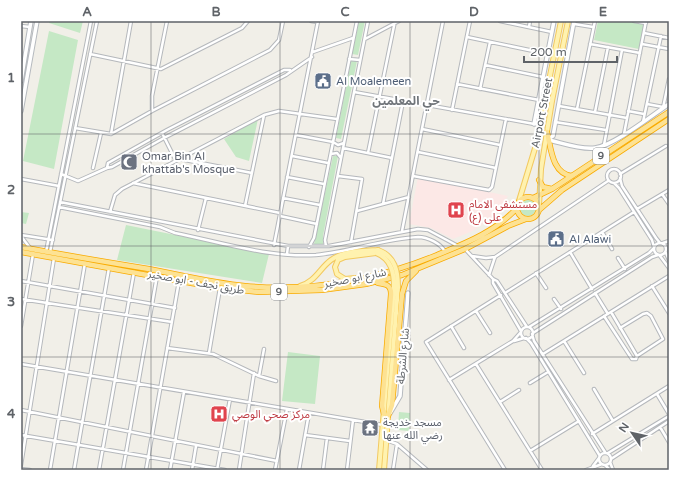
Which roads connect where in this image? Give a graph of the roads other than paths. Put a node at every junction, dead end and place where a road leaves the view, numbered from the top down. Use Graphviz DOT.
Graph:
graph roads {
  1 [pos="31,21"];
  2 [pos="37,21"];
  3 [pos="91,21"];
  4 [pos="131,21"];
  5 [pos="167,21"];
  6 [pos="248,21"];
  7 [pos="283,21"];
  8 [pos="311,21"];
  9 [pos="357,21"];
  10 [pos="368,21"];
  11 [pos="399,21"];
  12 [pos="443,21"];
  13 [pos="470,21"];
  14 [pos="500,21"];
  15 [pos="530,21"];
  16 [pos="554,21"];
  17 [pos="561,21"];
  18 [pos="568,21"];
  19 [pos="595,21"];
  20 [pos="634,21"];
  21 [pos="97,22"];
  22 [pos="318,22"];
  23 [pos="395,22"];
  24 [pos="506,22"];
  25 [pos="574,22"];
  26 [pos="646,22"];
  27 [pos="21,26"];
  28 [pos="30,27"];
  29 [pos="528,27"];
  30 [pos="593,27"];
  31 [pos="552,32"];
  32 [pos="644,33"];
  33 [pos="660,36"];
  34 [pos="467,37"];
  35 [pos="354,38"];
  36 [pos="669,38"];
  37 [pos="364,40"];
  38 [pos="28,41"];
  39 [pos="34,41"];
  40 [pos="490,42"];
  41 [pos="590,44"];
  42 [pos="642,44"];
  43 [pos="550,45"];
  44 [pos="556,46"];
  45 [pos="608,47"];
  46 [pos="658,47"];
  47 [pos="669,49"];
  48 [pos="622,50"];
  49 [pos="313,52"];
  50 [pos="640,53"];
  51 [pos="90,54"];
  52 [pos="548,54"];
  53 [pos="25,56"];
  54 [pos="312,57"];
  55 [pos="349,59"];
  56 [pos="360,60"];
  57 [pos="123,61"];
  58 [pos="485,65"];
  59 [pos="158,68"];
  60 [pos="291,70"];
  61 [pos="28,73"];
  62 [pos="557,75"];
  63 [pos="563,75"];
  64 [pos="543,78"];
  65 [pos="669,79"];
  66 [pos="21,81"];
  67 [pos="457,84"];
  68 [pos="480,88"];
  69 [pos="668,91"];
  70 [pos="354,92"];
  71 [pos="379,97"];
  72 [pos="539,100"];
  73 [pos="403,101"];
  74 [pos="222,102"];
  75 [pos="647,104"];
  76 [pos="669,104"];
  77 [pos="427,105"];
  78 [pos="558,106"];
  79 [pos="224,107"];
  80 [pos="663,107"];
  81 [pos="577,109"];
  82 [pos="452,110"];
  83 [pos="21,111"];
  84 [pos="152,111"];
  85 [pos="628,111"];
  86 [pos="595,112"];
  87 [pos="669,112"];
  88 [pos="300,113"];
  89 [pos="644,114"];
  90 [pos="264,115"];
  91 [pos="610,115"];
  92 [pos="627,118"];
  93 [pos="337,119"];
  94 [pos="506,119"];
  95 [pos="669,119"];
  96 [pos="554,122"];
  97 [pos="643,122"];
  98 [pos="534,124"];
  99 [pos="540,125"];
  100 [pos="75,128"];
  101 [pos="422,129"];
  102 [pos="606,130"];
  103 [pos="546,132"];
  104 [pos="100,133"];
  105 [pos="162,133"];
  106 [pos="110,134"];
  107 [pos="624,134"];
  108 [pos="296,135"];
  109 [pos="164,138"];
  110 [pos="549,140"];
  111 [pos="333,142"];
  112 [pos="344,143"];
  113 [pos="500,145"];
  114 [pos="604,145"];
  115 [pos="666,146"];
  116 [pos="343,148"];
  117 [pos="418,152"];
  118 [pos="368,153"];
  119 [pos="330,154"];
  120 [pos="292,156"];
  121 [pos="341,158"];
  122 [pos="392,158"];
  123 [pos="180,159"];
  124 [pos="176,161"];
  125 [pos="328,163"];
  126 [pos="93,168"];
  127 [pos="107,168"];
  128 [pos="496,168"];
  129 [pos="252,173"];
  130 [pos="61,174"];
  131 [pos="620,174"];
  132 [pos="65,176"];
  133 [pos="338,176"];
  134 [pos="413,176"];
  135 [pos="572,176"];
  136 [pos="287,177"];
  137 [pos="620,178"];
  138 [pos="21,179"];
  139 [pos="539,180"];
  140 [pos="608,181"];
  141 [pos="133,183"];
  142 [pos="324,184"];
  143 [pos="614,184"];
  144 [pos="59,186"];
  145 [pos="552,189"];
  146 [pos="669,190"];
  147 [pos="662,194"];
  148 [pos="539,196"];
  149 [pos="409,197"];
  150 [pos="206,198"];
  151 [pos="283,198"];
  152 [pos="532,198"];
  153 [pos="60,202"];
  154 [pos="383,204"];
  155 [pos="669,204"];
  156 [pos="320,205"];
  157 [pos="246,206"];
  158 [pos="518,206"];
  159 [pos="59,207"];
  160 [pos="539,208"];
  161 [pos="637,209"];
  162 [pos="356,211"];
  163 [pos="110,212"];
  164 [pos="634,212"];
  165 [pos="280,215"];
  166 [pos="526,219"];
  167 [pos="161,222"];
  168 [pos="316,224"];
  169 [pos="160,227"];
  170 [pos="198,230"];
  171 [pos="402,231"];
  172 [pos="602,232"];
  173 [pos="21,236"];
  174 [pos="49,239"];
  175 [pos="53,240"];
  176 [pos="351,242"];
  177 [pos="669,242"];
  178 [pos="662,243"];
  179 [pos="274,245"];
  180 [pos="288,246"];
  181 [pos="329,246"];
  182 [pos="458,246"];
  183 [pos="21,247"];
  184 [pos="309,247"];
  185 [pos="654,248"];
  186 [pos="668,248"];
  187 [pos="30,249"];
  188 [pos="465,249"];
  189 [pos="612,249"];
  190 [pos="21,252"];
  191 [pos="48,252"];
  192 [pos="377,252"];
  193 [pos="445,252"];
  194 [pos="570,252"];
  195 [pos="666,252"];
  196 [pos="33,254"];
  197 [pos="287,254"];
  198 [pos="659,255"];
  199 [pos="472,256"];
  200 [pos="495,257"];
  201 [pos="54,258"];
  202 [pos="618,258"];
  203 [pos="669,260"];
  204 [pos="85,263"];
  205 [pos="426,266"];
  206 [pos="109,268"];
  207 [pos="669,268"];
  208 [pos="625,269"];
  209 [pos="134,271"];
  210 [pos="536,273"];
  211 [pos="489,275"];
  212 [pos="157,276"];
  213 [pos="373,276"];
  214 [pos="669,276"];
  215 [pos="202,279"];
  216 [pos="493,279"];
  217 [pos="21,280"];
  218 [pos="180,280"];
  219 [pos="214,281"];
  220 [pos="28,282"];
  221 [pos="366,284"];
  222 [pos="201,285"];
  223 [pos="50,286"];
  224 [pos="652,286"];
  225 [pos="213,287"];
  226 [pos="262,287"];
  227 [pos="297,287"];
  228 [pos="396,287"];
  229 [pos="220,288"];
  230 [pos="546,288"];
  231 [pos="592,289"];
  232 [pos="80,291"];
  233 [pos="408,293"];
  234 [pos="505,293"];
  235 [pos="595,293"];
  236 [pos="105,295"];
  237 [pos="501,296"];
  238 [pos="21,299"];
  239 [pos="554,299"];
  240 [pos="25,300"];
  241 [pos="129,300"];
  242 [pos="47,303"];
  243 [pos="152,304"];
  244 [pos="78,308"];
  245 [pos="175,308"];
  246 [pos="561,309"];
  247 [pos="102,311"];
  248 [pos="476,311"];
  249 [pos="612,312"];
  250 [pos="669,313"];
  251 [pos="608,314"];
  252 [pos="127,315"];
  253 [pos="604,316"];
  254 [pos="150,318"];
  255 [pos="616,320"];
  256 [pos="172,322"];
  257 [pos="609,324"];
  258 [pos="21,326"];
  259 [pos="451,326"];
  260 [pos="528,327"];
  261 [pos="620,328"];
  262 [pos="521,332"];
  263 [pos="490,333"];
  264 [pos="533,334"];
  265 [pos="525,338"];
  266 [pos="513,341"];
  267 [pos="564,341"];
  268 [pos="168,348"];
  269 [pos="464,348"];
  270 [pos="264,349"];
  271 [pos="209,353"];
  272 [pos="543,354"];
  273 [pos="637,356"];
  274 [pos="21,364"];
  275 [pos="476,364"];
  276 [pos="37,367"];
  277 [pos="67,372"];
  278 [pos="548,372"];
  279 [pos="254,373"];
  280 [pos="584,373"];
  281 [pos="90,376"];
  282 [pos="259,376"];
  283 [pos="115,380"];
  284 [pos="449,380"];
  285 [pos="276,381"];
  286 [pos="530,383"];
  287 [pos="138,384"];
  288 [pos="669,386"];
  289 [pos="160,388"];
  290 [pos="594,389"];
  291 [pos="519,390"];
  292 [pos="184,392"];
  293 [pos="657,394"];
  294 [pos="230,399"];
  295 [pos="500,402"];
  296 [pos="249,403"];
  297 [pos="287,409"];
  298 [pos="21,410"];
  299 [pos="30,412"];
  300 [pos="309,413"];
  301 [pos="386,415"];
  302 [pos="669,415"];
  303 [pos="59,418"];
  304 [pos="353,420"];
  305 [pos="579,421"];
  306 [pos="613,421"];
  307 [pos="669,421"];
  308 [pos="82,422"];
  309 [pos="383,425"];
  310 [pos="107,427"];
  311 [pos="660,427"];
  312 [pos="130,432"];
  313 [pos="592,434"];
  314 [pos="21,435"];
  315 [pos="305,435"];
  316 [pos="26,436"];
  317 [pos="152,436"];
  318 [pos="327,438"];
  319 [pos="386,440"];
  320 [pos="55,441"];
  321 [pos="175,441"];
  322 [pos="350,441"];
  323 [pos="669,442"];
  324 [pos="397,444"];
  325 [pos="78,445"];
  326 [pos="196,446"];
  327 [pos="103,449"];
  328 [pos="221,450"];
  329 [pos="530,451"];
  330 [pos="126,453"];
  331 [pos="607,453"];
  332 [pos="242,454"];
  333 [pos="148,457"];
  334 [pos="599,457"];
  335 [pos="611,460"];
  336 [pos="171,461"];
  337 [pos="277,461"];
  338 [pos="604,464"];
  339 [pos="21,465"];
  340 [pos="193,465"];
  341 [pos="593,466"];
  342 [pos="21,469"];
  343 [pos="217,469"];
  344 [pos="30,470"];
  345 [pos="50,470"];
  346 [pos="74,470"];
  347 [pos="99,470"];
  348 [pos="123,470"];
  349 [pos="146,470"];
  350 [pos="170,470"];
  351 [pos="192,470"];
  352 [pos="225,470"];
  353 [pos="239,470"];
  354 [pos="275,470"];
  355 [pos="299,470"];
  356 [pos="323,470"];
  357 [pos="347,470"];
  358 [pos="379,470"];
  359 [pos="384,470"];
  360 [pos="393,470"];
  361 [pos="427,470"];
  362 [pos="505,470"];
  363 [pos="542,470"];
  364 [pos="586,470"];
  365 [pos="611,470"];
  1 -- 28 [label="street"];
  2 -- 39 [label="street"];
  3 -- 130 [label="street"];
  4 -- 57 [label="street"];
  5 -- 59 [label="street"];
  6 -- 59 [label="street"];
  7 -- 84 [label="street"];
  8 -- 22 [label="street"];
  9 -- 35 [label="street"];
  10 -- 37 [label="street"];
  11 -- 23 [label="street"];
  12 -- 77 [label="street"];
  13 -- 34 [label="street"];
  14 -- 24 [label="street"];
  15 -- 29 [label="street"];
  16 -- 31 [label="street"];
  17 -- 44 [label="main road, Airport Street"];
  18 -- 62 [label="main road, Airport Street"];
  19 -- 30 [label="street"];
  20 -- 26 [label="street"];
  21 -- 51 [label="street"];
  22 -- 49 [label="street"];
  23 -- 37 [label="street"];
  23 -- 71 [label="street"];
  24 -- 29 [label="street"];
  25 -- 30 [label="street"];
  25 -- 63 [label="street"];
  26 -- 32 [label="street"];
  27 -- 28 [label="street"];
  28 -- 38 [label="street"];
  29 -- 31 [label="street"];
  30 -- 41 [label="street"];
  31 -- 43 [label="street"];
  32 -- 33 [label="street"];
  32 -- 42 [label="street"];
  33 -- 36 [label="street"];
  33 -- 46 [label="street"];
  34 -- 40 [label="street"];
  34 -- 67 [label="street"];
  35 -- 49 [label="street"];
  35 -- 55 [label="street"];
  37 -- 56 [label="street"];
  38 -- 39 [label="street"];
  38 -- 53 [label="street"];
  39 -- 61 [label="street"];
  40 -- 52 [label="street"];
  40 -- 58 [label="street"];
  41 -- 45 [label="street"];
  41 -- 81 [label="street"];
  42 -- 46 [label="street"];
  42 -- 50 [label="street"];
  43 -- 44 [label="main road"];
  43 -- 52 [label="street"];
  44 -- 99 [label="main road, Airport Street"];
  45 -- 48 [label="street"];
  45 -- 86 [label="street"];
  46 -- 47 [label="street"];
  46 -- 75 [label="street"];
  48 -- 50 [label="street"];
  48 -- 91 [label="street"];
  49 -- 54 [label="street"];
  50 -- 85 [label="street"];
  51 -- 57 [label="street"];
  51 -- 100 [label="street"];
  52 -- 64 [label="street"];
  53 -- 61 [label="street"];
  53 -- 66 [label="street"];
  54 -- 60 [label="street"];
  54 -- 88 [label="street"];
  55 -- 56 [label="street"];
  55 -- 93 [label="street"];
  56 -- 70 [label="street"];
  57 -- 59 [label="street"];
  57 -- 106 [label="street"];
  58 -- 64 [label="street"];
  58 -- 68 [label="street"];
  59 -- 84 [label="street"];
  60 -- 74 [label="street"];
  60 -- 79 [label="street"];
  61 -- 83 [label="street"];
  62 -- 63 [label="main road"];
  62 -- 103 [label="main road, Airport Street"];
  63 -- 78 [label="street"];
  64 -- 72 [label="street"];
  65 -- 69 [label="street"];
  67 -- 68 [label="street"];
  67 -- 82 [label="street"];
  68 -- 72 [label="street"];
  69 -- 80 [label="street"];
  70 -- 71 [label="street"];
  70 -- 112 [label="street"];
  71 -- 73 [label="street"];
  71 -- 118 [label="street"];
  72 -- 98 [label="street"];
  73 -- 77 [label="street"];
  73 -- 122 [label="street"];
  74 -- 79 [label="street"];
  74 -- 105 [label="street"];
  75 -- 80 [label="street"];
  75 -- 89 [label="street"];
  76 -- 80 [label="street"];
  77 -- 82 [label="street"];
  77 -- 101 [label="street"];
  78 -- 81 [label="street"];
  78 -- 96 [label="street"];
  79 -- 109 [label="street"];
  80 -- 97 [label="street"];
  81 -- 86 [label="street"];
  82 -- 94 [label="street"];
  84 -- 106 [label="street"];
  85 -- 89 [label="street"];
  85 -- 92 [label="street"];
  86 -- 91 [label="street"];
  87 -- 135 [label="highway, 9"];
  88 -- 90 [label="street"];
  88 -- 93 [label="street"];
  88 -- 108 [label="street"];
  89 -- 97 [label="street"];
  90 -- 123 [label="street"];
  90 -- 129 [label="street"];
  91 -- 92 [label="street"];
  91 -- 102 [label="street"];
  92 -- 107 [label="street"];
  93 -- 111 [label="street"];
  94 -- 98 [label="street"];
  94 -- 113 [label="street"];
  95 -- 160 [label="highway, 9"];
  96 -- 102 [label="street"];
  96 -- 110 [label="street"];
  97 -- 107 [label="street"];
  98 -- 99 [label="street"];
  99 -- 158 [label="main road, Airport Street"];
  100 -- 104 [label="street"];
  100 -- 132 [label="street"];
  101 -- 113 [label="street"];
  101 -- 117 [label="street"];
  102 -- 114 [label="street"];
  103 -- 110 [label="highway"];
  103 -- 139 [label="main road, Airport Street"];
  104 -- 106 [label="street"];
  104 -- 126 [label="street"];
  105 -- 109 [label="street"];
  105 -- 127 [label="street"];
  107 -- 114 [label="street"];
  108 -- 111 [label="street"];
  108 -- 120 [label="street"];
  109 -- 124 [label="street"];
  109 -- 127 [label="street"];
  110 -- 114 [label="street"];
  110 -- 135 [label="highway"];
  111 -- 112 [label="street"];
  111 -- 119 [label="street"];
  112 -- 116 [label="street"];
  113 -- 128 [label="street"];
  115 -- 131 [label="street"];
  116 -- 118 [label="street"];
  116 -- 121 [label="street"];
  117 -- 128 [label="street"];
  117 -- 134 [label="street"];
  118 -- 122 [label="street"];
  119 -- 121 [label="street"];
  119 -- 125 [label="street"];
  120 -- 125 [label="street"];
  120 -- 136 [label="street"];
  121 -- 133 [label="street"];
  122 -- 154 [label="street"];
  123 -- 124 [label="street"];
  123 -- 129 [label="street"];
  124 -- 141 [label="street"];
  125 -- 142 [label="street"];
  127 -- 132 [label="street"];
  128 -- 134 [label="street"];
  129 -- 157 [label="street"];
  130 -- 132 [label="street"];
  130 -- 144 [label="street"];
  131 -- 137 [label="street"];
  131 -- 140 [label="street"];
  132 -- 153 [label="street"];
  133 -- 162 [label="street"];
  133 -- 181 [label="street"];
  134 -- 149 [label="street"];
  135 -- 145 [label="highway, 9"];
  136 -- 142 [label="street"];
  136 -- 151 [label="street"];
  137 -- 143 [label="street"];
  137 -- 161 [label="street"];
  138 -- 144 [label="street"];
  139 -- 145 [label="highway"];
  139 -- 148 [label="main road, Airport Street"];
  140 -- 143 [label="street"];
  140 -- 200 [label="street"];
  141 -- 150 [label="street"];
  141 -- 163 [label="street"];
  142 -- 156 [label="street"];
  143 -- 164 [label="street"];
  144 -- 174 [label="street"];
  145 -- 148 [label="highway, 9"];
  146 -- 147 [label="street"];
  147 -- 155 [label="street"];
  147 -- 161 [label="street"];
  148 -- 152 [label="highway, 9"];
  148 -- 160 [label="main road, Airport Street"];
  149 -- 154 [label="street"];
  149 -- 171 [label="street"];
  150 -- 157 [label="street"];
  150 -- 170 [label="street"];
  151 -- 156 [label="street"];
  151 -- 165 [label="street"];
  152 -- 158 [label="highway, 9"];
  152 -- 160 [label="highway"];
  153 -- 159 [label="street"];
  153 -- 163 [label="street"];
  154 -- 162 [label="street"];
  156 -- 168 [label="street"];
  157 -- 165 [label="street"];
  158 -- 166 [label="highway"];
  158 -- 182 [label="highway, 9"];
  159 -- 169 [label="street"];
  159 -- 175 [label="street"];
  160 -- 166 [label="highway, 9"];
  161 -- 178 [label="street"];
  162 -- 176 [label="street"];
  163 -- 167 [label="street"];
  164 -- 172 [label="street"];
  164 -- 185 [label="street"];
  165 -- 168 [label="street"];
  165 -- 179 [label="street"];
  166 -- 188 [label="highway, طريق نجف - ابو صخير / 9"];
  167 -- 169 [label="street"];
  167 -- 170 [label="street"];
  168 -- 184 [label="street"];
  169 -- 197 [label="street"];
  170 -- 179 [label="street"];
  171 -- 176 [label="street"];
  171 -- 182 [label="street"];
  172 -- 189 [label="street"];
  172 -- 194 [label="street"];
  173 -- 174 [label="street"];
  173 -- 187 [label="street"];
  174 -- 175 [label="street"];
  174 -- 191 [label="street"];
  175 -- 191 [label="street"];
  176 -- 181 [label="street"];
  177 -- 178 [label="street"];
  178 -- 185 [label="street"];
  178 -- 186 [label="street"];
  179 -- 180 [label="street"];
  180 -- 184 [label="street"];
  180 -- 197 [label="street"];
  181 -- 184 [label="street"];
  182 -- 193 [label="highway, شارع ابو صخير / 9"];
  183 -- 187 [label="highway, طريق نجف - ابو صخير / 9"];
  185 -- 198 [label="street"];
  185 -- 208 [label="street"];
  186 -- 195 [label="street"];
  187 -- 191 [label="highway, طريق نجف - ابو صخير / 9"];
  188 -- 199 [label="street"];
  188 -- 205 [label="highway, طريق نجف - ابو صخير / 9"];
  190 -- 196 [label="highway, طريق نجف - ابو صخير / 9"];
  191 -- 215 [label="highway, طريق نجف - ابو صخير / 9"];
  192 -- 213 [label="main road"];
  192 -- 227 [label="main road"];
  192 -- 228 [label="main road, bridge"];
  193 -- 197 [label="street"];
  193 -- 213 [label="highway, شارع ابو صخير / 9"];
  194 -- 210 [label="street"];
  194 -- 231 [label="street"];
  195 -- 198 [label="street"];
  195 -- 203 [label="street"];
  196 -- 201 [label="highway, طريق نجف - ابو صخير / 9"];
  196 -- 220 [label="street"];
  198 -- 207 [label="street"];
  198 -- 235 [label="street"];
  199 -- 200 [label="street"];
  199 -- 211 [label="street"];
  200 -- 211 [label="street"];
  201 -- 204 [label="highway, طريق نجف - ابو صخير / 9"];
  201 -- 223 [label="street"];
  202 -- 208 [label="street"];
  204 -- 206 [label="highway, طريق نجف - ابو صخير / 9"];
  204 -- 232 [label="street"];
  205 -- 221 [label="highway, طريق نجف - ابو صخير / 9"];
  205 -- 301 [label="highway"];
  206 -- 209 [label="highway, طريق نجف - ابو صخير / 9"];
  206 -- 236 [label="street"];
  208 -- 231 [label="street"];
  209 -- 212 [label="highway, طريق نجف - ابو صخير / 9"];
  209 -- 241 [label="street"];
  210 -- 230 [label="street"];
  210 -- 234 [label="street"];
  211 -- 216 [label="street"];
  212 -- 218 [label="highway, طريق نجف - ابو صخير / 9"];
  212 -- 243 [label="street"];
  213 -- 227 [label="highway, شارع ابو صخير / 9"];
  214 -- 224 [label="street"];
  215 -- 219 [label="highway, طريق نجف - ابو صخير / 9"];
  215 -- 222 [label="highway"];
  216 -- 234 [label="street"];
  216 -- 237 [label="street"];
  217 -- 220 [label="street"];
  218 -- 222 [label="highway, طريق نجف - ابو صخير / 9"];
  218 -- 245 [label="street"];
  219 -- 225 [label="highway"];
  219 -- 226 [label="highway, طريق نجف - ابو صخير / 9"];
  220 -- 223 [label="street"];
  220 -- 240 [label="street"];
  221 -- 229 [label="highway, طريق نجف - ابو صخير / 9"];
  221 -- 301 [label="highway"];
  222 -- 225 [label="highway, طريق نجف - ابو صخير / 9"];
  223 -- 232 [label="street"];
  223 -- 242 [label="street"];
  224 -- 249 [label="street"];
  224 -- 250 [label="street"];
  225 -- 229 [label="highway, طريق نجف - ابو صخير / 9"];
  226 -- 227 [label="highway, شارع ابو صخير / 9"];
  228 -- 301 [label="main road"];
  228 -- 301 [label="main road, شارع الشرطة"];
  229 -- 271 [label="street"];
  231 -- 246 [label="street"];
  232 -- 236 [label="street"];
  232 -- 244 [label="street"];
  233 -- 301 [label="street, شارع الشرطة"];
  234 -- 260 [label="street"];
  235 -- 251 [label="street"];
  235 -- 264 [label="street"];
  236 -- 241 [label="street"];
  236 -- 247 [label="street"];
  237 -- 248 [label="street"];
  237 -- 262 [label="street"];
  238 -- 240 [label="street"];
  239 -- 246 [label="street"];
  240 -- 242 [label="street"];
  240 -- 258 [label="street"];
  241 -- 243 [label="street"];
  241 -- 252 [label="street"];
  242 -- 244 [label="street"];
  242 -- 276 [label="street"];
  243 -- 245 [label="street"];
  243 -- 254 [label="street"];
  244 -- 247 [label="street"];
  244 -- 277 [label="street"];
  245 -- 256 [label="street"];
  246 -- 260 [label="street"];
  247 -- 252 [label="street"];
  247 -- 281 [label="street"];
  248 -- 259 [label="street"];
  248 -- 263 [label="street"];
  249 -- 251 [label="street"];
  249 -- 255 [label="street"];
  251 -- 253 [label="street"];
  252 -- 254 [label="street"];
  252 -- 283 [label="street"];
  253 -- 257 [label="street"];
  253 -- 267 [label="street"];
  254 -- 256 [label="street"];
  254 -- 287 [label="street"];
  255 -- 257 [label="street"];
  255 -- 261 [label="street"];
  256 -- 268 [label="street"];
  257 -- 273 [label="street"];
  259 -- 269 [label="street"];
  259 -- 284 [label="street"];
  260 -- 262 [label="street"];
  260 -- 264 [label="street"];
  261 -- 273 [label="street"];
  261 -- 273 [label="street"];
  262 -- 265 [label="street"];
  262 -- 266 [label="street"];
  264 -- 265 [label="street"];
  264 -- 272 [label="street"];
  265 -- 266 [label="street"];
  265 -- 278 [label="street"];
  266 -- 275 [label="street"];
  267 -- 272 [label="street"];
  267 -- 280 [label="street"];
  268 -- 271 [label="street"];
  268 -- 289 [label="street"];
  270 -- 282 [label="street"];
  271 -- 279 [label="street"];
  272 -- 313 [label="street"];
  274 -- 276 [label="street"];
  275 -- 284 [label="street"];
  275 -- 295 [label="street"];
  276 -- 277 [label="street"];
  276 -- 299 [label="street"];
  277 -- 281 [label="street"];
  277 -- 303 [label="street"];
  278 -- 286 [label="street"];
  278 -- 305 [label="street"];
  279 -- 282 [label="street"];
  279 -- 296 [label="street"];
  281 -- 283 [label="street"];
  281 -- 308 [label="street"];
  282 -- 285 [label="street"];
  283 -- 287 [label="street"];
  283 -- 310 [label="street"];
  284 -- 362 [label="street"];
  287 -- 289 [label="street"];
  287 -- 312 [label="street"];
  288 -- 293 [label="street"];
  289 -- 292 [label="street"];
  289 -- 317 [label="street"];
  290 -- 306 [label="street"];
  291 -- 295 [label="street"];
  292 -- 294 [label="street"];
  292 -- 321 [label="street"];
  293 -- 302 [label="street"];
  293 -- 306 [label="street"];
  294 -- 296 [label="street"];
  294 -- 328 [label="street"];
  295 -- 329 [label="street"];
  296 -- 297 [label="street"];
  296 -- 332 [label="street"];
  297 -- 300 [label="street"];
  297 -- 337 [label="street"];
  298 -- 299 [label="street"];
  299 -- 303 [label="street"];
  299 -- 316 [label="street"];
  300 -- 304 [label="street"];
  300 -- 315 [label="street"];
  301 -- 309 [label="main road"];
  301 -- 319 [label="main road, شارع الشرطة"];
  302 -- 331 [label="street"];
  303 -- 308 [label="street"];
  303 -- 320 [label="street"];
  304 -- 309 [label="street"];
  304 -- 322 [label="street"];
  305 -- 329 [label="street"];
  305 -- 334 [label="street"];
  306 -- 313 [label="street"];
  307 -- 311 [label="street"];
  308 -- 310 [label="street"];
  308 -- 325 [label="street"];
  309 -- 358 [label="main road"];
  310 -- 312 [label="street"];
  310 -- 327 [label="street"];
  311 -- 323 [label="street"];
  311 -- 335 [label="street"];
  312 -- 317 [label="street"];
  312 -- 330 [label="street"];
  313 -- 331 [label="street"];
  314 -- 316 [label="street"];
  315 -- 318 [label="street"];
  315 -- 355 [label="street"];
  316 -- 320 [label="street"];
  316 -- 339 [label="street"];
  317 -- 321 [label="street"];
  317 -- 333 [label="street"];
  318 -- 322 [label="street"];
  318 -- 356 [label="street"];
  319 -- 324 [label="street"];
  319 -- 359 [label="main road, شارع الشرطة"];
  320 -- 325 [label="street"];
  320 -- 345 [label="street"];
  321 -- 326 [label="street"];
  321 -- 336 [label="street"];
  322 -- 357 [label="street"];
  324 -- 360 [label="street"];
  324 -- 361 [label="street"];
  325 -- 327 [label="street"];
  325 -- 346 [label="street"];
  326 -- 328 [label="street"];
  326 -- 340 [label="street"];
  327 -- 330 [label="street"];
  327 -- 347 [label="street"];
  328 -- 332 [label="street"];
  328 -- 343 [label="street"];
  329 -- 363 [label="street"];
  330 -- 333 [label="street"];
  330 -- 348 [label="street"];
  331 -- 334 [label="street"];
  331 -- 335 [label="street"];
  332 -- 337 [label="street"];
  332 -- 353 [label="street"];
  333 -- 336 [label="street"];
  333 -- 349 [label="street"];
  334 -- 338 [label="street"];
  334 -- 341 [label="street"];
  335 -- 338 [label="street"];
  335 -- 365 [label="street"];
  336 -- 340 [label="street"];
  336 -- 350 [label="street"];
  337 -- 354 [label="street"];
  338 -- 341 [label="street"];
  338 -- 365 [label="street"];
  340 -- 343 [label="street"];
  340 -- 351 [label="street"];
  341 -- 364 [label="street"];
  342 -- 344 [label="street"];
  343 -- 352 [label="street"];
}
